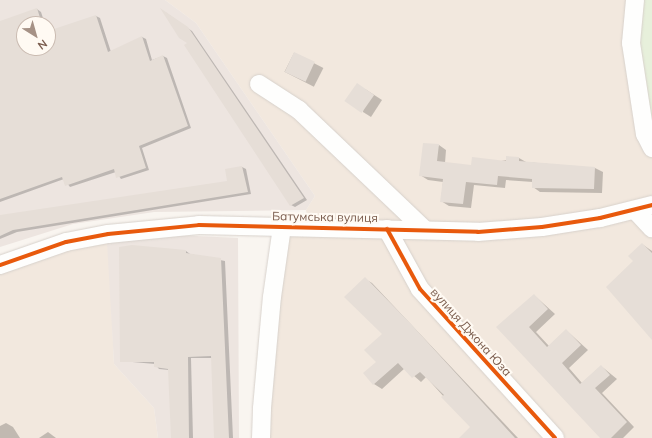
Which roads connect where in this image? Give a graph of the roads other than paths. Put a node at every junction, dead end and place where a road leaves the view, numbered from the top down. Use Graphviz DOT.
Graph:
graph roads {
  1 [pos="635,0"];
  2 [pos="259,84"];
  3 [pos="652,148"];
  4 [pos="644,207"];
  5 [pos="282,227"];
  6 [pos="652,228"];
  7 [pos="387,229"];
  8 [pos="425,230"];
  9 [pos="0,265"];
  10 [pos="261,438"];
  11 [pos="555,438"];
  1 -- 3 [label="street"];
  2 -- 8 [label="street, Батумська вулиця"];
  4 -- 6 [label="street"];
  4 -- 8 [label="street, Батумська вулиця"];
  5 -- 7 [label="street, Батумська вулиця"];
  5 -- 9 [label="street, Батумська вулиця"];
  5 -- 10 [label="street"];
  7 -- 8 [label="street, Батумська вулиця"];
  7 -- 11 [label="street, вулиця Джона Юза"];
}
